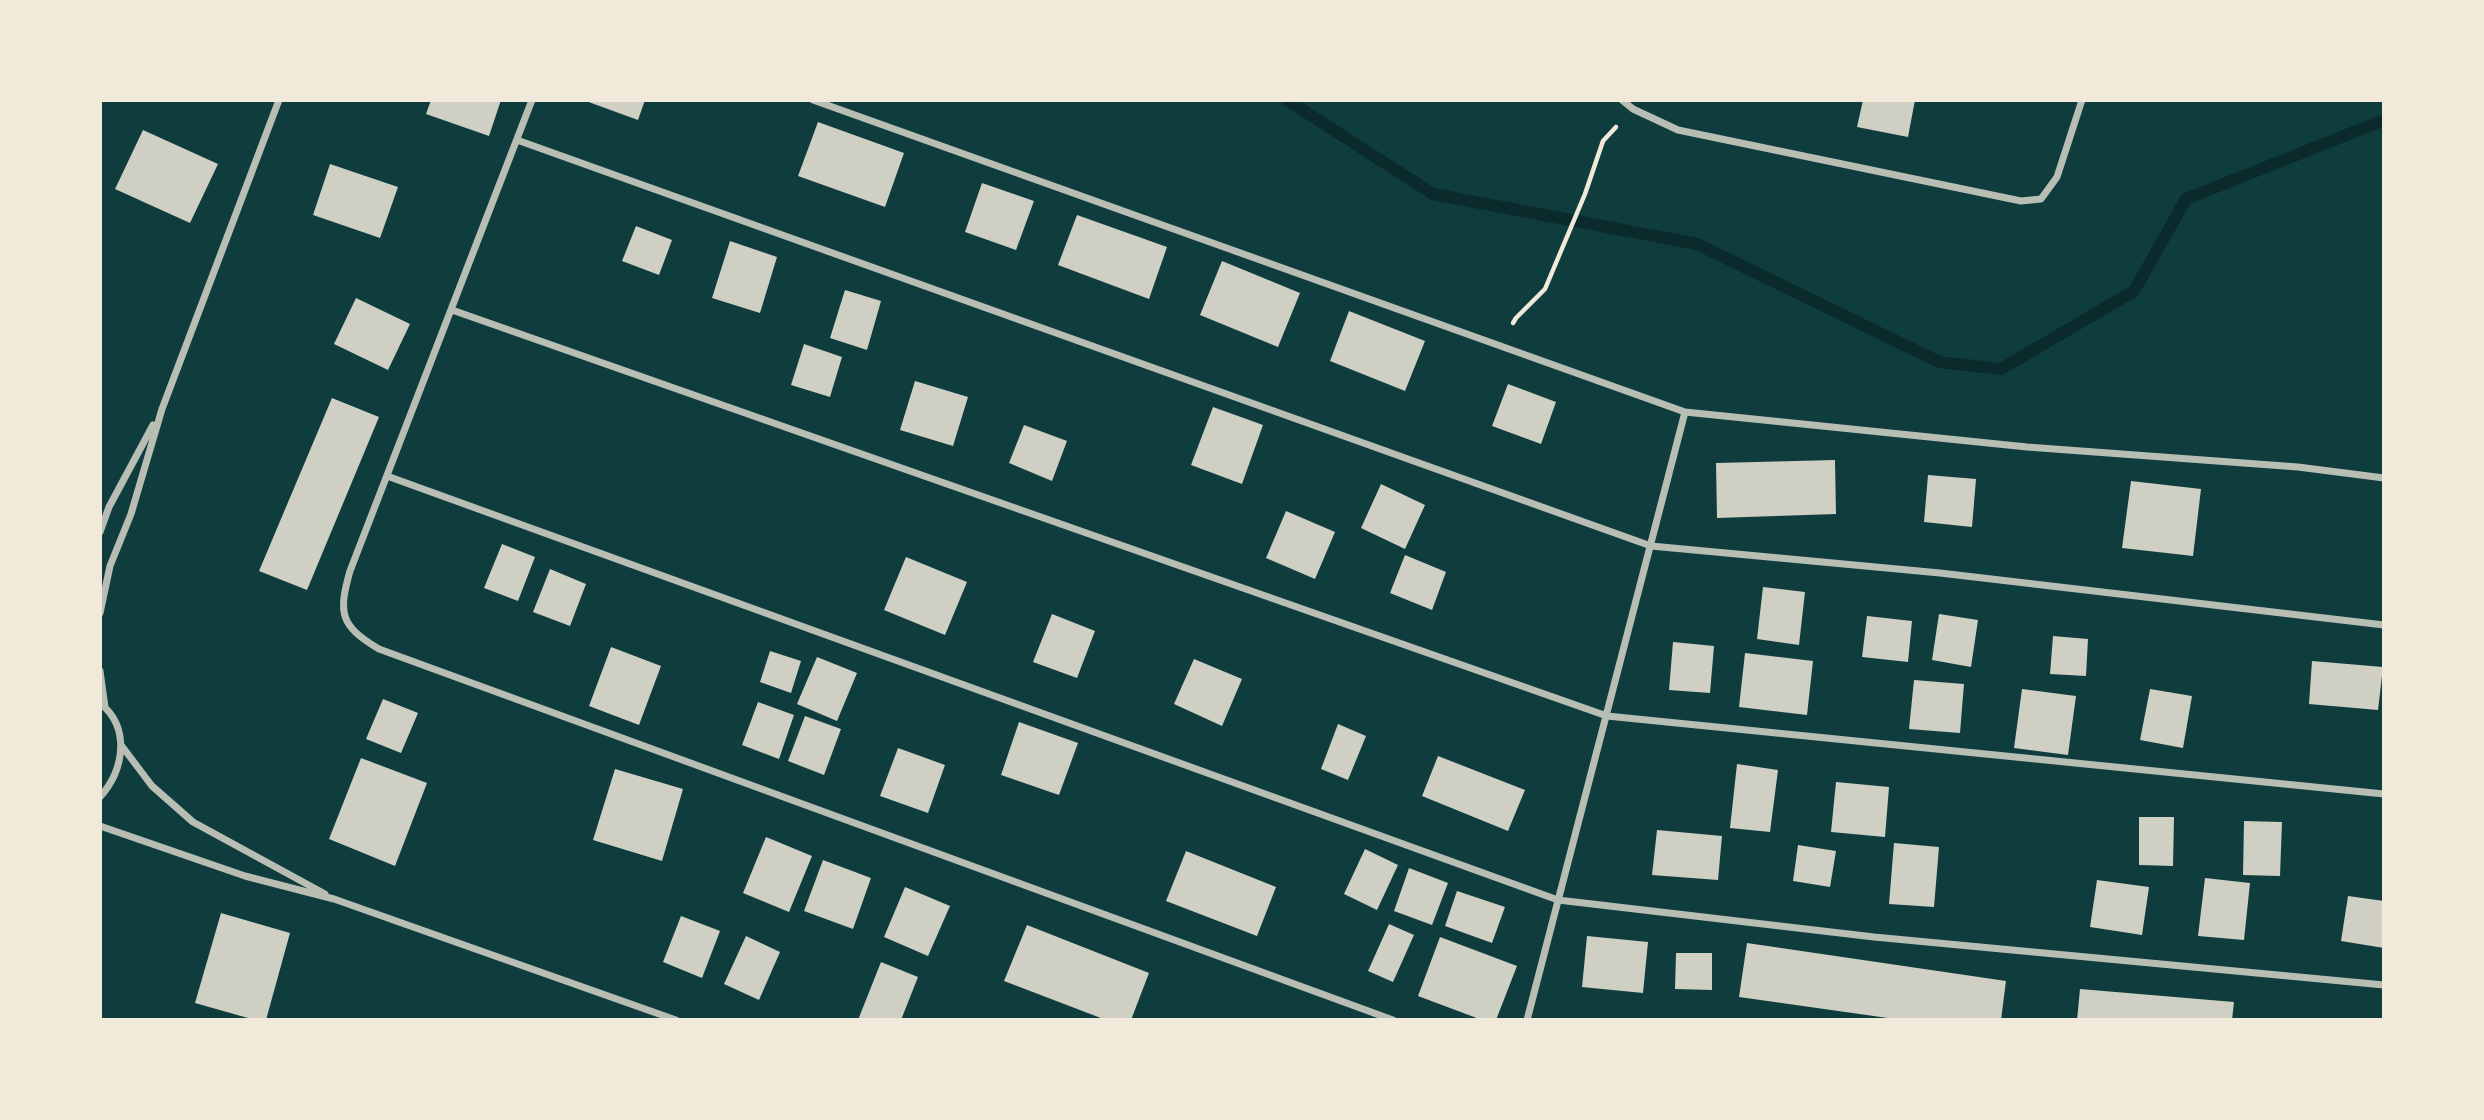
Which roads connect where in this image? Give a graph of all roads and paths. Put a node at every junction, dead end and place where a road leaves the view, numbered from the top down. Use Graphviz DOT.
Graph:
graph roads {
  1 [pos="279,100"];
  2 [pos="532,100"];
  3 [pos="813,100"];
  4 [pos="1622,100"];
  5 [pos="2082,100"];
  6 [pos="1633,109"];
  7 [pos="517,141"];
  8 [pos="452,310"];
  9 [pos="1502,346"];
  10 [pos="162,409"];
  11 [pos="1685,412"];
  12 [pos="387,476"];
  13 [pos="2384,478"];
  14 [pos="100,532"];
  15 [pos="1651,546"];
  16 [pos="100,613"];
  17 [pos="2384,625"];
  18 [pos="100,671"];
  19 [pos="102,705"];
  20 [pos="1607,716"];
  21 [pos="121,745"];
  22 [pos="2384,794"];
  23 [pos="100,797"];
  24 [pos="100,825"];
  25 [pos="334,899"];
  26 [pos="1558,900"];
  27 [pos="2384,985"];
  28 [pos="676,1020"];
  29 [pos="1393,1020"];
  30 [pos="1527,1020"];
  1 -- 10 [label="street"];
  2 -- 7 [label="street"];
  3 -- 9 [label="street"];
  4 -- 6 [label="street"];
  5 -- 6 [label="street"];
  6 -- 9 [label="path"];
  7 -- 8 [label="street"];
  7 -- 15 [label="street"];
  8 -- 12 [label="street"];
  8 -- 20 [label="street"];
  9 -- 11 [label="street"];
  10 -- 14 [label="street"];
  10 -- 16 [label="street"];
  11 -- 13 [label="street"];
  11 -- 15 [label="street"];
  12 -- 26 [label="street"];
  12 -- 29 [label="street"];
  15 -- 17 [label="street"];
  15 -- 20 [label="street"];
  18 -- 19 [label="street"];
  19 -- 21 [label="street"];
  20 -- 22 [label="street"];
  20 -- 26 [label="street"];
  21 -- 23 [label="street"];
  21 -- 25 [label="street"];
  24 -- 25 [label="street"];
  25 -- 28 [label="street"];
  26 -- 27 [label="street"];
  26 -- 30 [label="street"];
}
